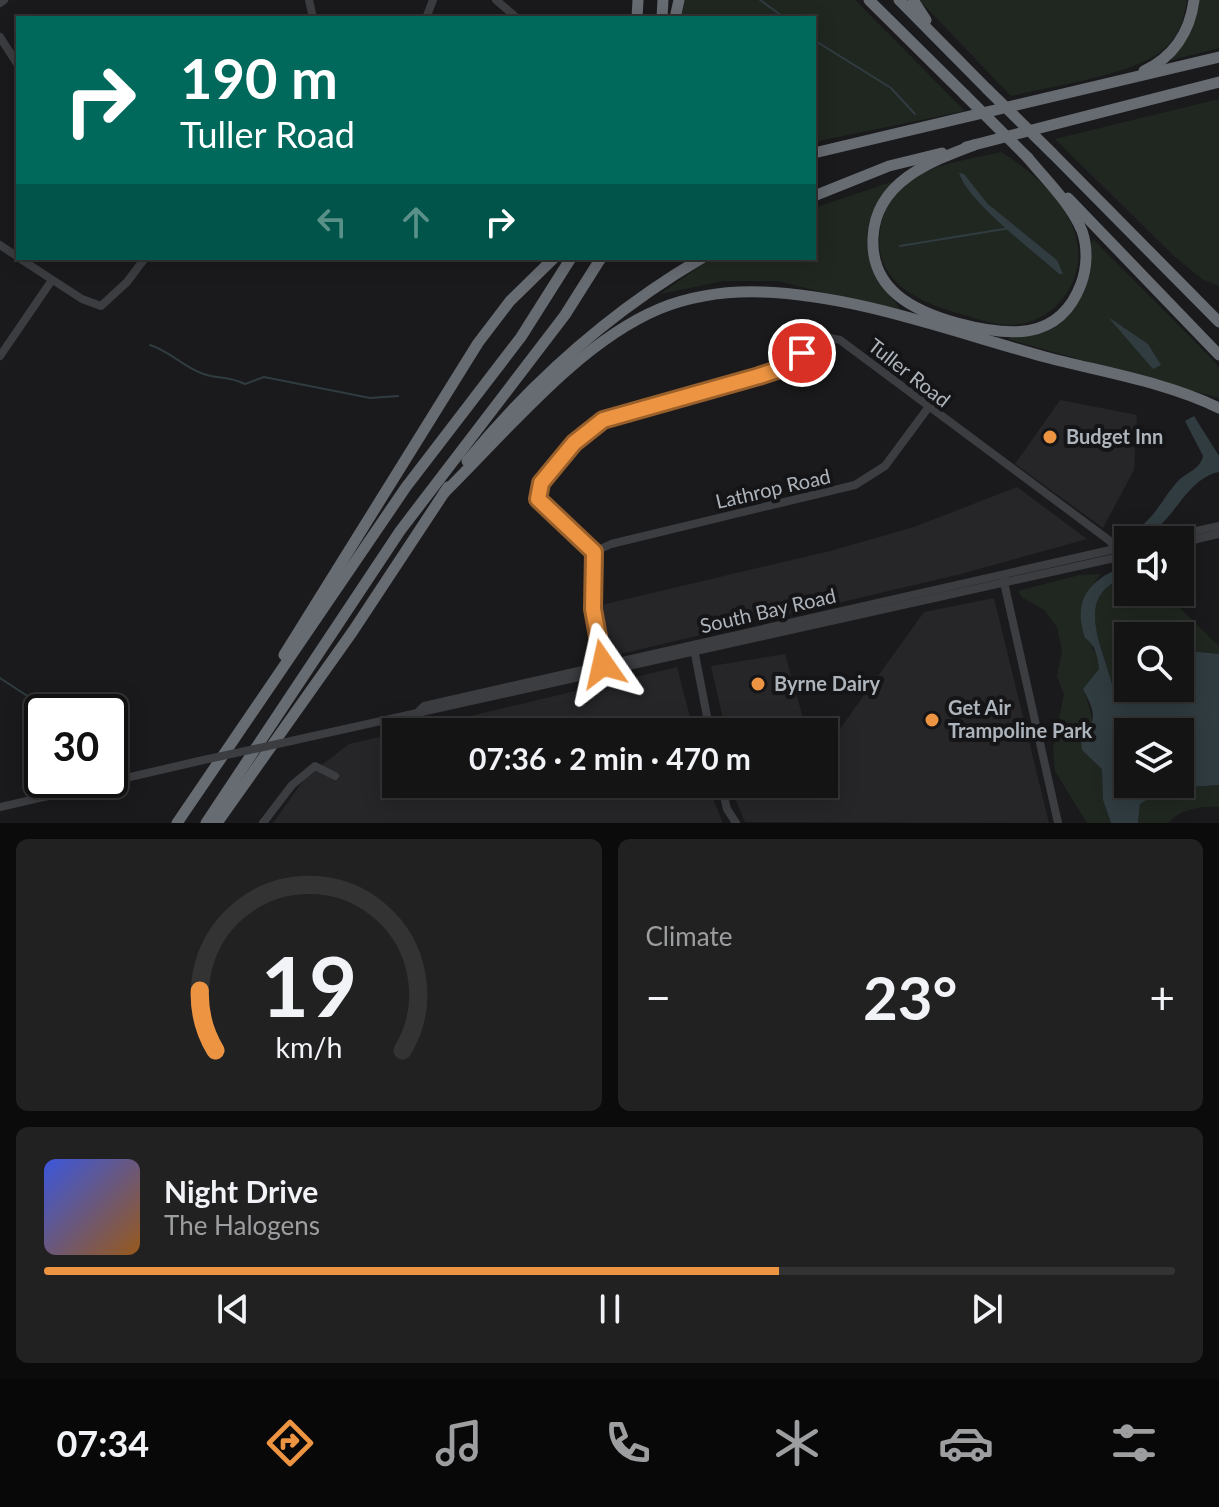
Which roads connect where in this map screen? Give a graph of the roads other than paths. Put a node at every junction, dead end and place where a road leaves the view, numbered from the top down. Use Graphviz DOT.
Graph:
graph roads {
  1 [pos="496,0"];
  2 [pos="869,0"];
  3 [pos="899,0"];
  4 [pos="913,0"];
  5 [pos="1194,0"];
  6 [pos="515,16"];
  7 [pos="0,37"];
  8 [pos="951,52"];
  9 [pos="1219,57"];
  10 [pos="16,62"];
  11 [pos="1117,82"];
  12 [pos="1219,82"];
  13 [pos="860,144"];
  14 [pos="974,145"];
  15 [pos="816,147"];
  16 [pos="816,153"];
  17 [pos="1028,158"];
  18 [pos="816,195"];
  19 [pos="25,260"];
  20 [pos="144,260"];
  21 [pos="570,260"];
  22 [pos="600,260"];
  23 [pos="699,260"];
  24 [pos="550,262"];
  25 [pos="52,280"];
  26 [pos="1219,322"];
  27 [pos="1219,355"];
  28 [pos="0,356"];
  29 [pos="928,408"];
  30 [pos="1219,408"];
  31 [pos="444,493"];
  32 [pos="1219,526"];
  33 [pos="1194,531"];
  34 [pos="1219,534"];
  35 [pos="1194,540"];
  36 [pos="1114,548"];
  37 [pos="594,552"];
  38 [pos="1114,556"];
  39 [pos="1003,579"];
  40 [pos="694,648"];
  41 [pos="603,664"];
  42 [pos="418,712"];
  43 [pos="707,718"];
  44 [pos="235,738"];
  45 [pos="335,776"];
  46 [pos="724,798"];
  47 [pos="0,807"];
  48 [pos="177,823"];
  49 [pos="206,823"];
  50 [pos="217,823"];
  51 [pos="263,823"];
  52 [pos="736,823"];
  53 [pos="1058,823"];
  1 -- 6 [label="street"];
  2 -- 17 [label="highway, bridge"];
  3 -- 8 [label="highway"];
  4 -- 8 [label="highway"];
  5 -- 11 [label="highway"];
  7 -- 10 [label="street"];
  8 -- 26 [label="highway, bridge"];
  9 -- 11 [label="highway"];
  11 -- 13 [label="highway"];
  12 -- 14 [label="highway"];
  13 -- 15 [label="highway"];
  13 -- 16 [label="highway"];
  14 -- 17 [label="highway"];
  14 -- 18 [label="highway"];
  17 -- 27 [label="highway"];
  19 -- 25 [label="street"];
  20 -- 25 [label="street"];
  21 -- 44 [label="highway"];
  22 -- 49 [label="highway"];
  23 -- 31 [label="highway"];
  24 -- 44 [label="highway"];
  25 -- 28 [label="street"];
  29 -- 36 [label="street, Tuller Road"];
  29 -- 37 [label="street, Lathrop Road"];
  29 -- 37 [label="street, Tuller Road"];
  30 -- 31 [label="highway"];
  31 -- 50 [label="highway"];
  32 -- 33 [label="street"];
  34 -- 35 [label="street"];
  37 -- 41 [label="street"];
  38 -- 39 [label="street, South Bay Road"];
  39 -- 40 [label="street, South Bay Road"];
  39 -- 53 [label="street"];
  40 -- 41 [label="street, South Bay Road"];
  40 -- 42 [label="street, South Bay Road"];
  40 -- 43 [label="street"];
  41 -- 42 [label="street, South Bay Road"];
  42 -- 47 [label="street, South Bay Road, bridge"];
  44 -- 48 [label="highway"];
  45 -- 51 [label="street"];
  46 -- 52 [label="street"];
}
